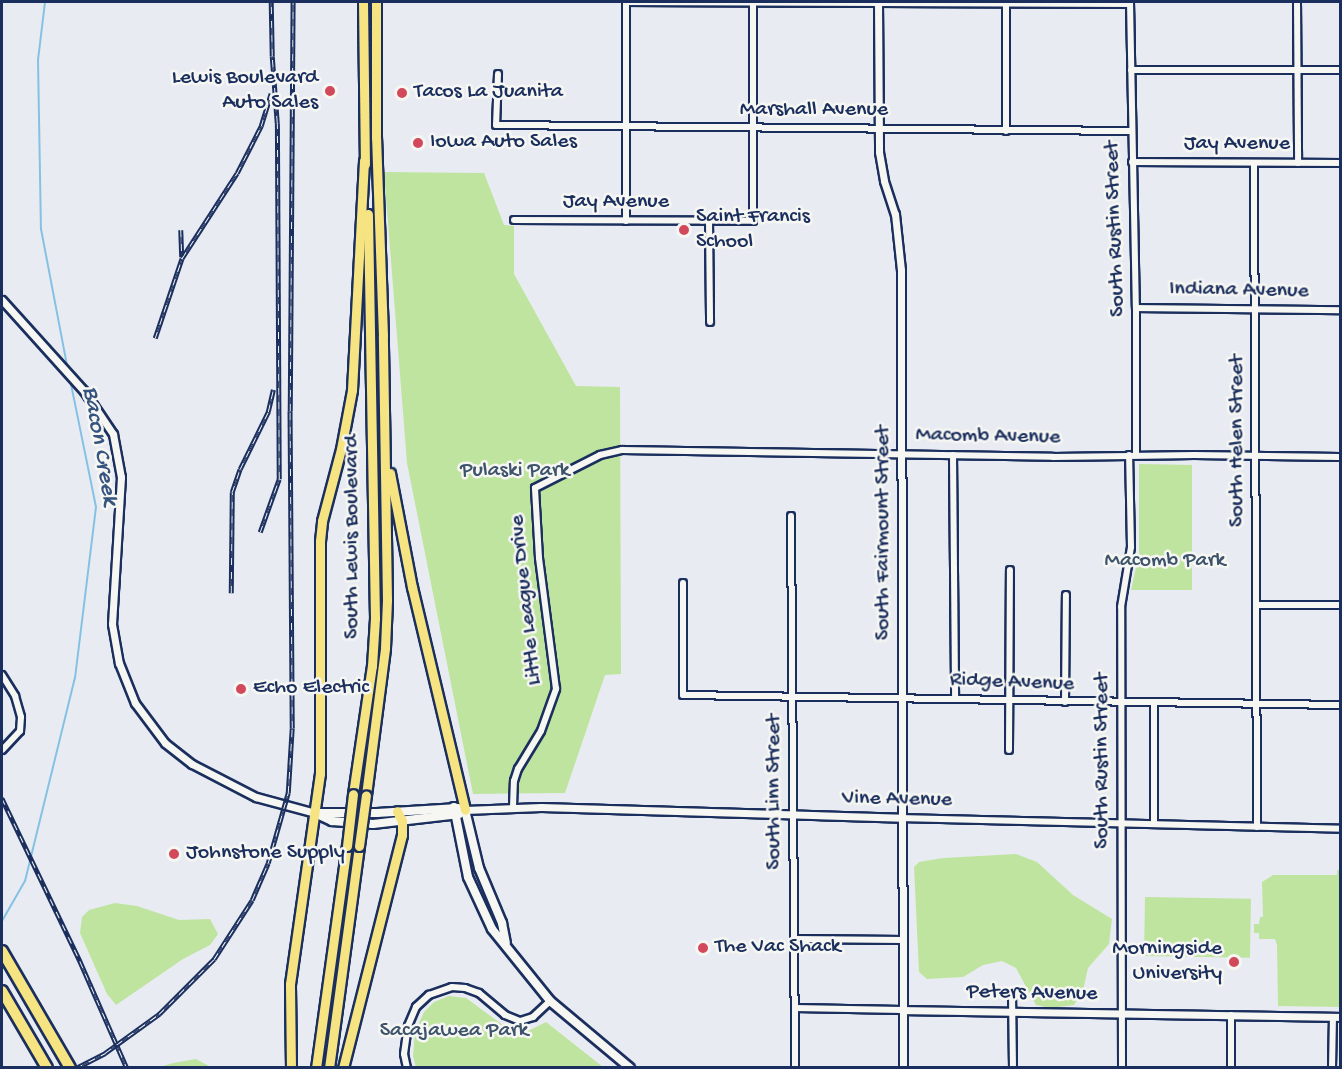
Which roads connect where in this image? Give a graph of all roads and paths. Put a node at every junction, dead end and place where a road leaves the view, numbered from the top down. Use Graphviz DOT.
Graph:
graph roads {
  1 [pos="363,2"];
  2 [pos="376,2"];
  3 [pos="626,2"];
  4 [pos="753,2"];
  5 [pos="878,2"];
  6 [pos="1297,2"];
  7 [pos="1006,3"];
  8 [pos="1130,3"];
  9 [pos="1131,70"];
  10 [pos="1341,70"];
  11 [pos="1296,71"];
  12 [pos="498,74"];
  13 [pos="626,127"];
  14 [pos="753,129"];
  15 [pos="879,129"];
  16 [pos="1006,131"];
  17 [pos="1131,131"];
  18 [pos="364,160"];
  19 [pos="1132,162"];
  20 [pos="1254,163"];
  21 [pos="1298,163"];
  22 [pos="1341,163"];
  23 [pos="514,220"];
  24 [pos="626,221"];
  25 [pos="709,221"];
  26 [pos="2,300"];
  27 [pos="1136,308"];
  28 [pos="1255,309"];
  29 [pos="1341,310"];
  30 [pos="710,322"];
  31 [pos="385,434"];
  32 [pos="901,454"];
  33 [pos="953,455"];
  34 [pos="1133,455"];
  35 [pos="1256,455"];
  36 [pos="1341,458"];
  37 [pos="535,488"];
  38 [pos="791,516"];
  39 [pos="1010,570"];
  40 [pos="683,583"];
  41 [pos="1066,595"];
  42 [pos="1256,605"];
  43 [pos="1341,605"];
  44 [pos="2,675"];
  45 [pos="792,696"];
  46 [pos="902,699"];
  47 [pos="955,699"];
  48 [pos="1011,700"];
  49 [pos="1065,702"];
  50 [pos="1120,703"];
  51 [pos="1154,704"];
  52 [pos="1341,705"];
  53 [pos="1257,706"];
  54 [pos="2,750"];
  55 [pos="1009,750"];
  56 [pos="513,807"];
  57 [pos="465,810"];
  58 [pos="397,811"];
  59 [pos="455,812"];
  60 [pos="315,813"];
  61 [pos="794,815"];
  62 [pos="902,818"];
  63 [pos="402,821"];
  64 [pos="1121,822"];
  65 [pos="1154,824"];
  66 [pos="1257,827"];
  67 [pos="1341,829"];
  68 [pos="794,939"];
  69 [pos="903,940"];
  70 [pos="507,946"];
  71 [pos="2,951"];
  72 [pos="2,991"];
  73 [pos="1012,995"];
  74 [pos="550,1001"];
  75 [pos="795,1008"];
  76 [pos="902,1010"];
  77 [pos="1013,1012"];
  78 [pos="1121,1013"];
  79 [pos="1231,1015"];
  80 [pos="1337,1017"];
  81 [pos="47,1068"];
  82 [pos="70,1068"];
  83 [pos="291,1068"];
  84 [pos="316,1068"];
  85 [pos="329,1068"];
  86 [pos="343,1068"];
  87 [pos="407,1068"];
  88 [pos="630,1068"];
  89 [pos="795,1068"];
  90 [pos="903,1068"];
  91 [pos="1013,1068"];
  92 [pos="1122,1068"];
  93 [pos="1231,1068"];
  94 [pos="1332,1068"];
  1 -- 18 [label="main road, South Lewis Boulevard"];
  2 -- 31 [label="main road, South Lewis Boulevard"];
  3 -- 4 [label="street"];
  3 -- 13 [label="street"];
  4 -- 5 [label="street"];
  4 -- 14 [label="street"];
  5 -- 7 [label="street"];
  5 -- 15 [label="street, South Fairmount Street"];
  6 -- 11 [label="street"];
  7 -- 8 [label="street"];
  7 -- 16 [label="street"];
  8 -- 9 [label="street, South Rustin Street"];
  9 -- 11 [label="street"];
  9 -- 17 [label="street, South Rustin Street"];
  10 -- 11 [label="street"];
  11 -- 21 [label="street"];
  12 -- 13 [label="street, Marshall Avenue"];
  13 -- 14 [label="street, Marshall Avenue"];
  13 -- 24 [label="street"];
  14 -- 15 [label="street, Marshall Avenue"];
  14 -- 25 [label="street, Jay Avenue"];
  15 -- 16 [label="street, Marshall Avenue"];
  15 -- 32 [label="street, South Fairmount Street"];
  16 -- 17 [label="street, Marshall Avenue"];
  17 -- 19 [label="street, South Rustin Street"];
  18 -- 60 [label="main road"];
  18 -- 84 [label="main road, South Lewis Boulevard, bridge"];
  19 -- 20 [label="street, Jay Avenue"];
  19 -- 27 [label="street, South Rustin Street"];
  20 -- 21 [label="street, Jay Avenue"];
  20 -- 28 [label="street, South Helen Street"];
  21 -- 22 [label="street, Jay Avenue"];
  23 -- 24 [label="street, Jay Avenue"];
  24 -- 25 [label="street, Jay Avenue"];
  25 -- 30 [label="street"];
  26 -- 60 [label="street"];
  27 -- 28 [label="street, Indiana Avenue"];
  27 -- 34 [label="street, South Rustin Street"];
  28 -- 29 [label="street, Indiana Avenue"];
  28 -- 35 [label="street, South Helen Street"];
  31 -- 57 [label="main road"];
  31 -- 85 [label="main road, South Lewis Boulevard, bridge"];
  32 -- 33 [label="street, Macomb Avenue"];
  32 -- 37 [label="street, Macomb Avenue"];
  32 -- 46 [label="street, South Fairmount Street"];
  33 -- 34 [label="street, Macomb Avenue"];
  33 -- 47 [label="street"];
  34 -- 35 [label="street, Macomb Avenue"];
  34 -- 50 [label="street, South Rustin Street"];
  35 -- 36 [label="street, Macomb Avenue"];
  35 -- 42 [label="street, South Helen Street"];
  37 -- 56 [label="street, Little League Drive"];
  38 -- 45 [label="street, South Linn Street"];
  39 -- 48 [label="street"];
  40 -- 45 [label="street, Ridge Avenue"];
  41 -- 49 [label="street"];
  42 -- 43 [label="street"];
  42 -- 53 [label="street, South Helen Street"];
  44 -- 54 [label="street"];
  45 -- 46 [label="street, Ridge Avenue"];
  45 -- 61 [label="street, South Linn Street"];
  46 -- 47 [label="street, Ridge Avenue"];
  46 -- 62 [label="street, South Fairmount Street"];
  47 -- 48 [label="street, Ridge Avenue"];
  48 -- 49 [label="street, Ridge Avenue"];
  48 -- 55 [label="street"];
  49 -- 50 [label="street, Ridge Avenue"];
  50 -- 51 [label="street, Ridge Avenue"];
  50 -- 64 [label="street, South Rustin Street"];
  51 -- 53 [label="street, Ridge Avenue"];
  51 -- 65 [label="street"];
  52 -- 53 [label="street, Ridge Avenue"];
  53 -- 66 [label="street, South Helen Street"];
  56 -- 57 [label="street, Vine Avenue"];
  56 -- 61 [label="street, Vine Avenue"];
  57 -- 59 [label="main road, Vine Avenue"];
  57 -- 70 [label="main road"];
  58 -- 59 [label="main road"];
  58 -- 60 [label="main road"];
  58 -- 63 [label="main road"];
  59 -- 63 [label="main road"];
  59 -- 70 [label="main road"];
  60 -- 63 [label="main road"];
  60 -- 83 [label="main road"];
  61 -- 62 [label="street, Vine Avenue"];
  61 -- 68 [label="street, South Linn Street"];
  62 -- 64 [label="street, Vine Avenue"];
  62 -- 69 [label="street, South Fairmount Street"];
  63 -- 86 [label="main road"];
  64 -- 65 [label="street, Vine Avenue"];
  64 -- 78 [label="street, South Rustin Street"];
  65 -- 66 [label="street, Vine Avenue"];
  66 -- 67 [label="street, Vine Avenue"];
  68 -- 69 [label="street"];
  68 -- 75 [label="street, South Linn Street"];
  69 -- 76 [label="street, South Fairmount Street"];
  70 -- 74 [label="main road"];
  71 -- 82 [label="highway"];
  72 -- 81 [label="highway"];
  73 -- 77 [label="street"];
  74 -- 87 [label="street"];
  74 -- 88 [label="main road"];
  75 -- 76 [label="street, Peters Avenue"];
  75 -- 89 [label="street, South Linn Street"];
  76 -- 77 [label="street, Peters Avenue"];
  76 -- 90 [label="street, South Fairmount Street"];
  77 -- 78 [label="street, Peters Avenue"];
  77 -- 91 [label="street"];
  78 -- 79 [label="street, Peters Avenue"];
  78 -- 92 [label="street, South Rustin Street"];
  79 -- 80 [label="street, Peters Avenue"];
  79 -- 93 [label="street"];
  80 -- 94 [label="street"];
}
